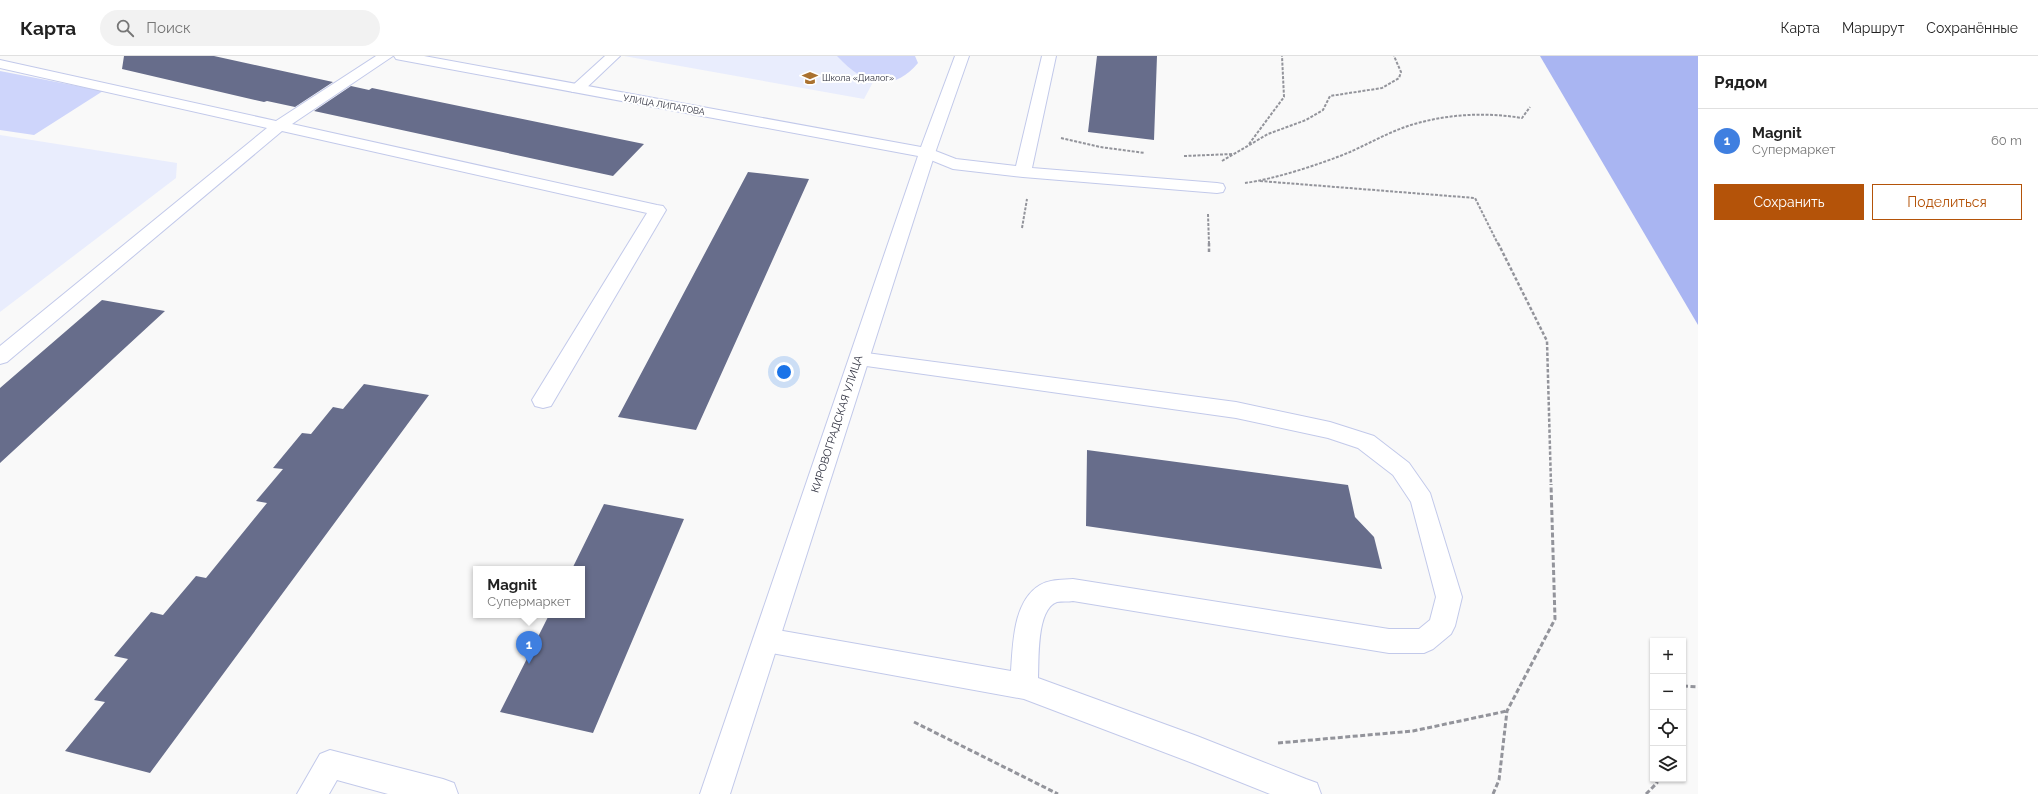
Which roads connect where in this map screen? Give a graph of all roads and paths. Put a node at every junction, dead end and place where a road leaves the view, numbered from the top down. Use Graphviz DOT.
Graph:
graph roads {
  1 [pos="386,56"];
  2 [pos="401,56"];
  3 [pos="614,56"];
  4 [pos="962,56"];
  5 [pos="1048,56"];
  6 [pos="1282,56"];
  7 [pos="1394,56"];
  8 [pos="0,64"];
  9 [pos="577,89"];
  10 [pos="1530,108"];
  11 [pos="279,126"];
  12 [pos="1032,131"];
  13 [pos="1247,146"];
  14 [pos="927,153"];
  15 [pos="1145,153"];
  16 [pos="1233,154"];
  17 [pos="1182,156"];
  18 [pos="1023,172"];
  19 [pos="1260,181"];
  20 [pos="1198,187"];
  21 [pos="1217,188"];
  22 [pos="1210,252"];
  23 [pos="0,357"];
  24 [pos="859,359"];
  25 [pos="543,400"];
  26 [pos="766,640"];
  27 [pos="1024,686"];
  28 [pos="1686,686"];
  29 [pos="1698,687"];
  30 [pos="1507,711"];
  31 [pos="914,722"];
  32 [pos="1274,743"];
  33 [pos="1657,782"];
  34 [pos="312,794"];
  35 [pos="443,794"];
  36 [pos="715,794"];
  37 [pos="1058,794"];
  38 [pos="1306,794"];
  39 [pos="1493,794"];
  40 [pos="1646,794"];
  1 -- 11 [label="street"];
  2 -- 9 [label="street, УЛИЦА ЛИПАТОВА"];
  3 -- 9 [label="street"];
  4 -- 14 [label="street, КИРОВОГРАДСКАЯ УЛИЦА"];
  5 -- 12 [label="street"];
  6 -- 13 [label="path"];
  7 -- 13 [label="path"];
  8 -- 11 [label="street"];
  9 -- 14 [label="street, УЛИЦА ЛИПАТОВА"];
  10 -- 19 [label="path"];
  11 -- 23 [label="street"];
  11 -- 25 [label="street"];
  12 -- 15 [label="path"];
  12 -- 18 [label="street"];
  13 -- 16 [label="path"];
  14 -- 18 [label="street, УЛИЦА ЛИПАТОВА"];
  14 -- 24 [label="street, КИРОВОГРАДСКАЯ УЛИЦА"];
  16 -- 17 [label="path"];
  16 -- 20 [label="path"];
  18 -- 20 [label="street, УЛИЦА ЛИПАТОВА"];
  19 -- 21 [label="path"];
  19 -- 30 [label="path"];
  20 -- 21 [label="street, УЛИЦА ЛИПАТОВА"];
  20 -- 22 [label="path"];
  24 -- 26 [label="street, КИРОВОГРАДСКАЯ УЛИЦА"];
  24 -- 27 [label="street"];
  26 -- 27 [label="street"];
  26 -- 36 [label="street, КИРОВОГРАДСКАЯ УЛИЦА"];
  27 -- 38 [label="street"];
  28 -- 29 [label="path"];
  30 -- 32 [label="path"];
  30 -- 39 [label="path"];
  31 -- 37 [label="path"];
  33 -- 40 [label="path"];
  34 -- 35 [label="street"];
}
